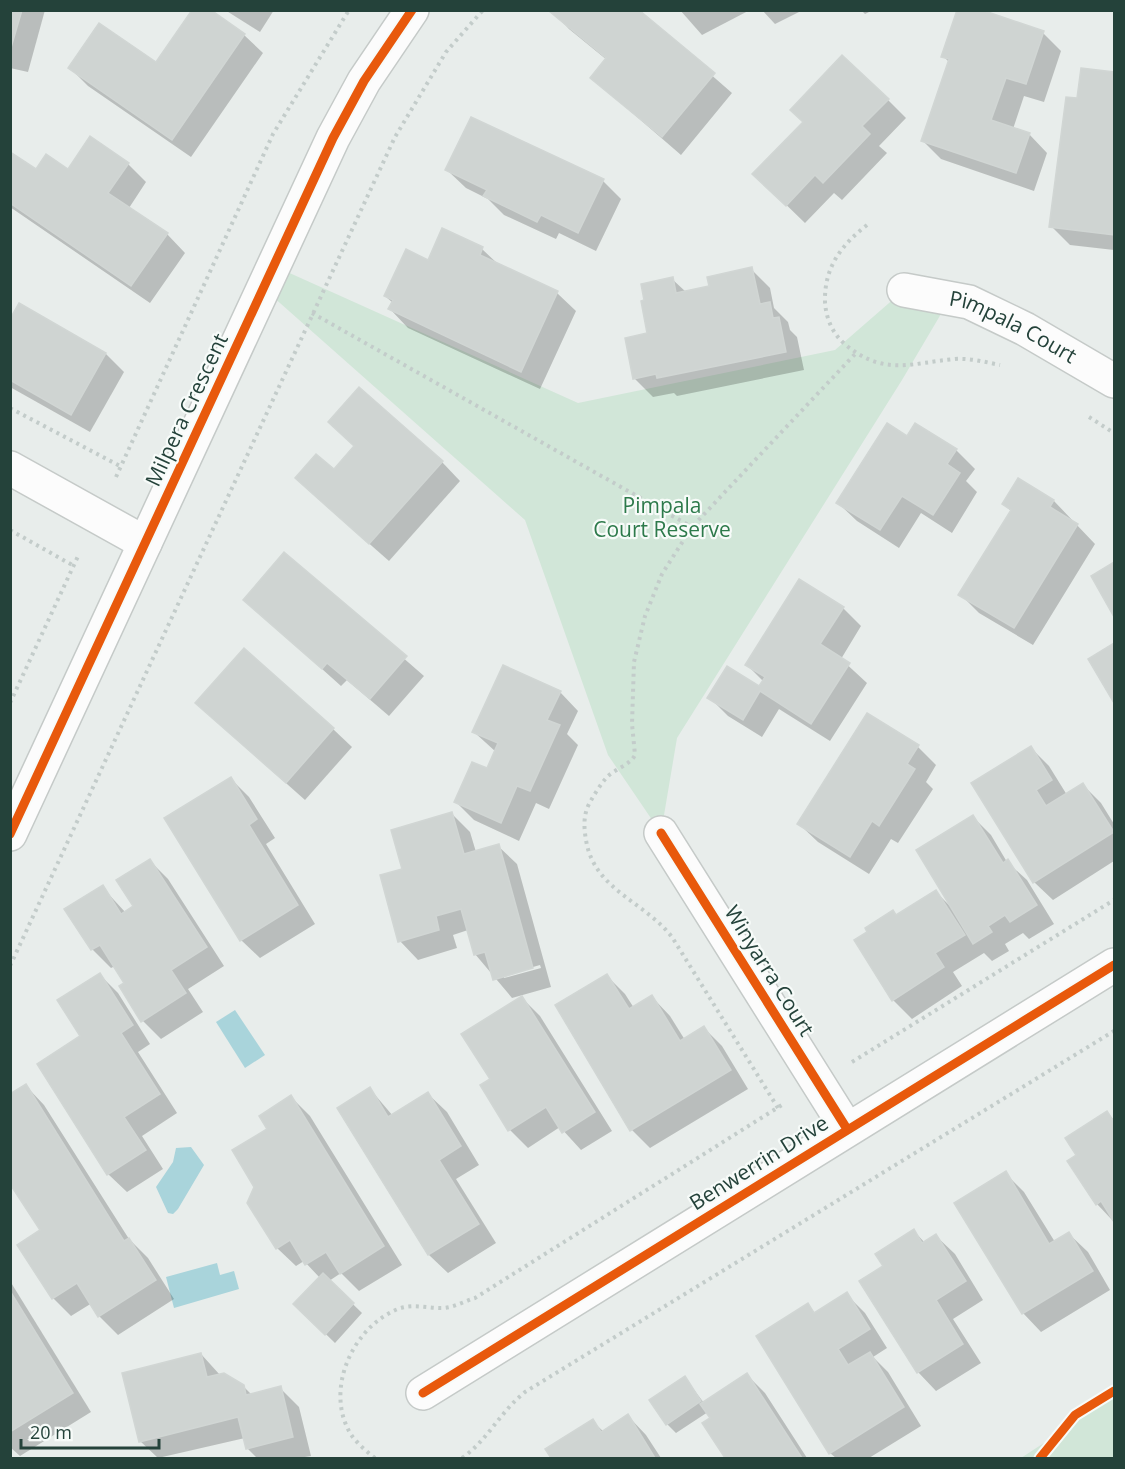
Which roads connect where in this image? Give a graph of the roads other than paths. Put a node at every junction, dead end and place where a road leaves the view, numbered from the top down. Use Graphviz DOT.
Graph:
graph roads {
  1 [pos="412,10"];
  2 [pos="904,290"];
  3 [pos="1114,381"];
  4 [pos="10,468"];
  5 [pos="145,543"];
  6 [pos="661,832"];
  7 [pos="10,834"];
  8 [pos="1114,965"];
  9 [pos="847,1129"];
  10 [pos="423,1393"];
  1 -- 5 [label="street, Milpera Crescent"];
  2 -- 3 [label="street, Pimpala Court"];
  4 -- 5 [label="street"];
  5 -- 7 [label="street, Milpera Crescent"];
  6 -- 9 [label="street, Winyarra Court"];
  8 -- 9 [label="street, Benwerrin Drive"];
  9 -- 10 [label="street, Benwerrin Drive"];
}
